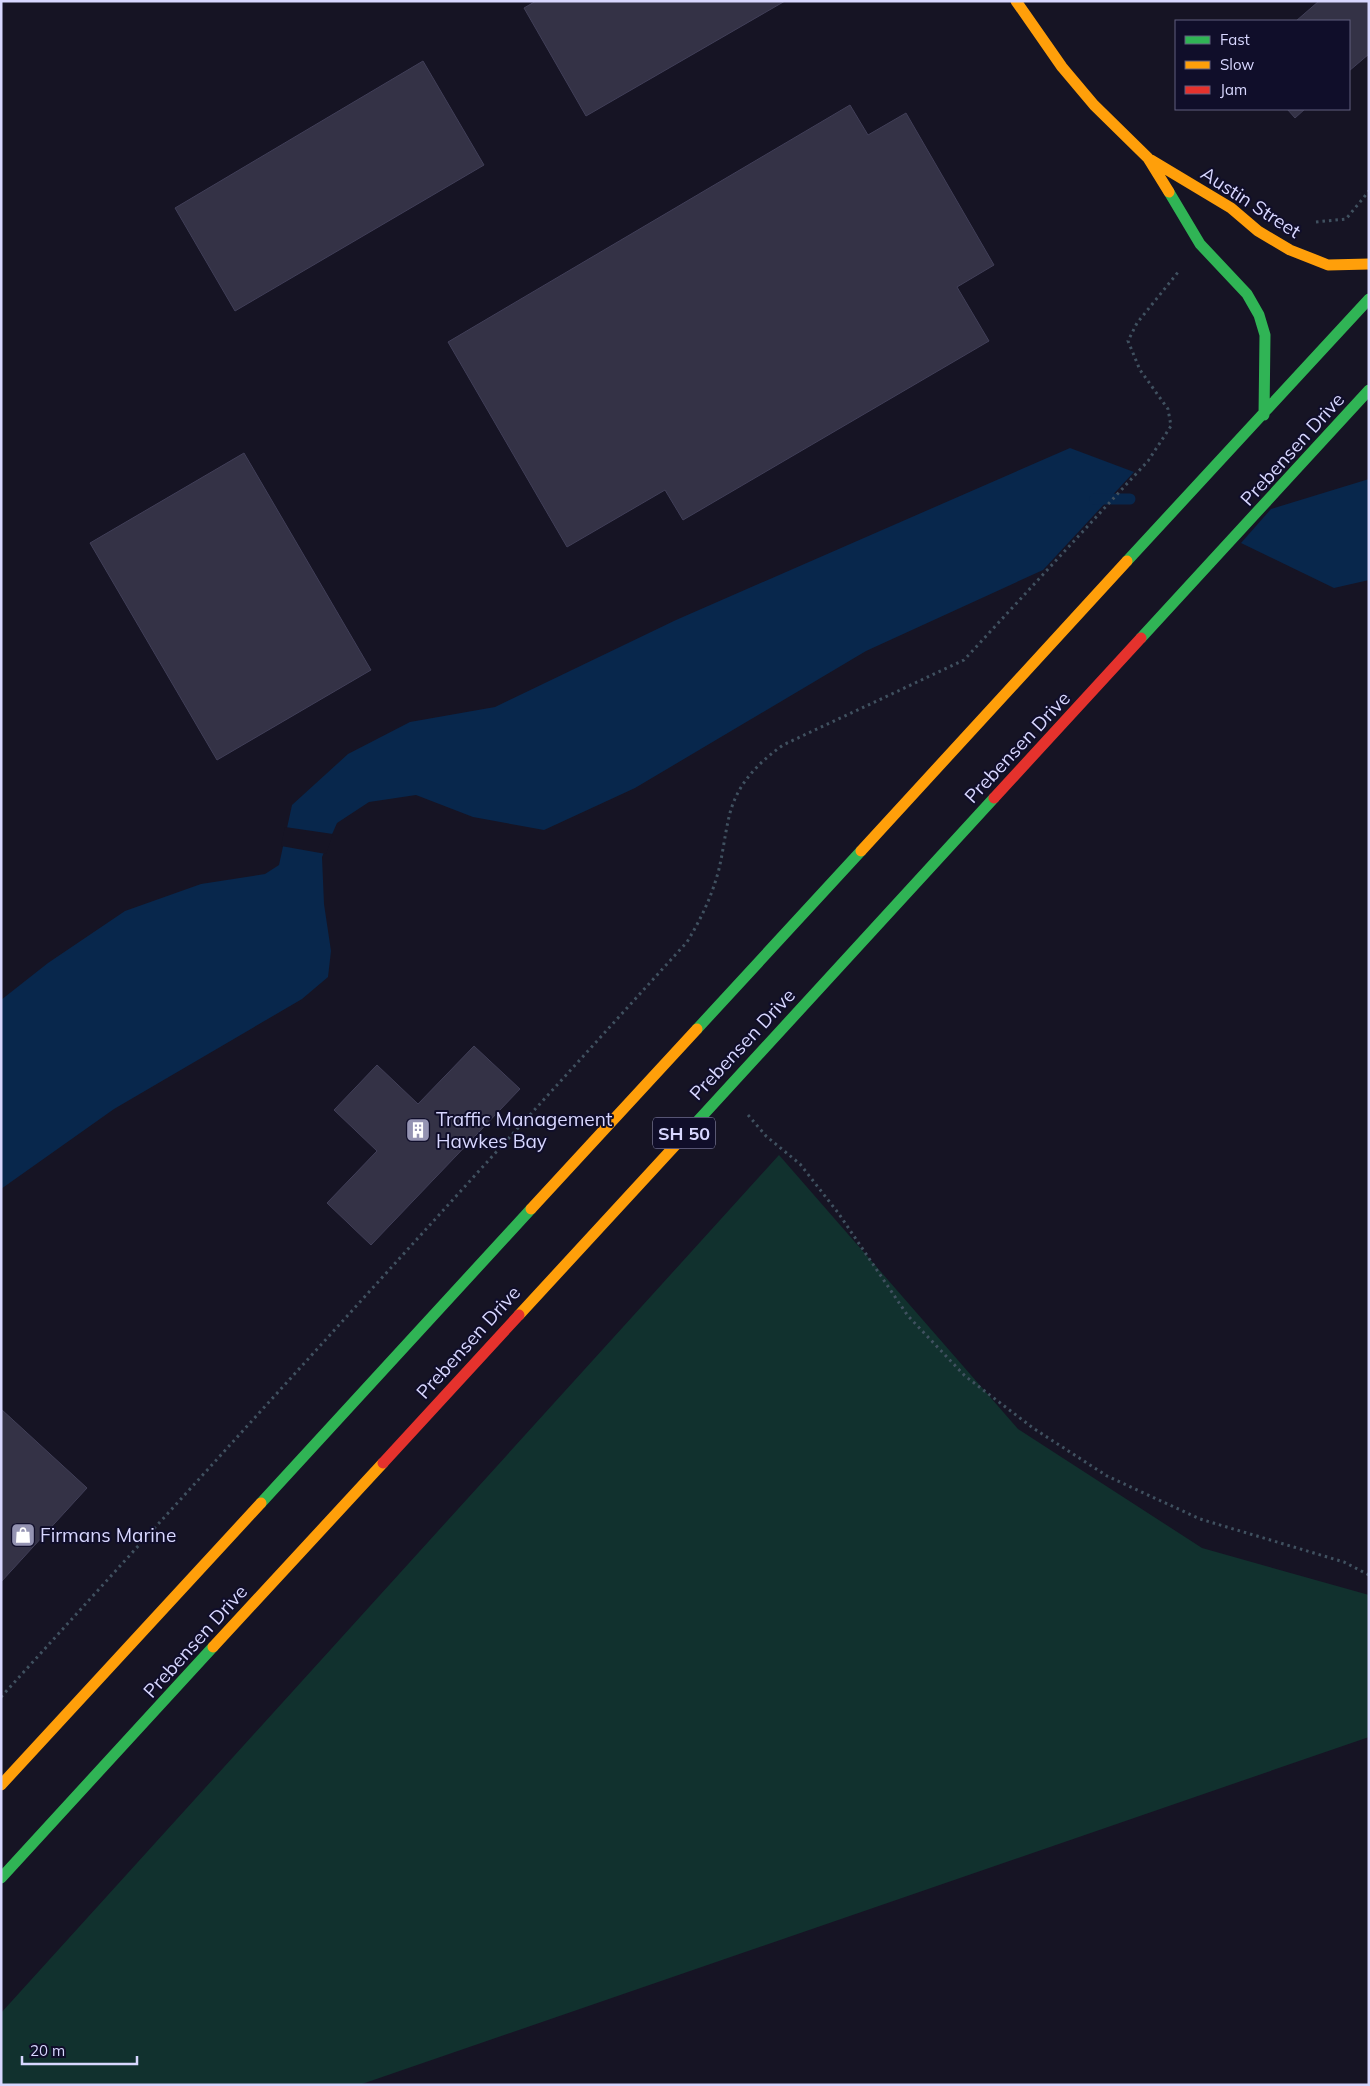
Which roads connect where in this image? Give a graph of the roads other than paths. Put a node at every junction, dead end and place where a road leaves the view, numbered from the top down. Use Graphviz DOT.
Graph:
graph roads {
  1 [pos="1016,1"];
  2 [pos="1148,158"];
  3 [pos="1369,264"];
  4 [pos="1369,299"];
  5 [pos="1369,390"];
  6 [pos="1264,414"];
  7 [pos="16,1770"];
  8 [pos="1,1773"];
  9 [pos="1,1785"];
  10 [pos="1,1878"];
  1 -- 2 [label="main road, Austin Street"];
  2 -- 3 [label="main road, Austin Street"];
  2 -- 6 [label="main road, Austin Street"];
  4 -- 6 [label="main road, SH 50"];
  5 -- 10 [label="main road, Prebensen Drive / SH 50"];
  6 -- 7 [label="main road, SH 50"];
  7 -- 8 [label="main road"];
  7 -- 9 [label="main road, SH 50"];
}
